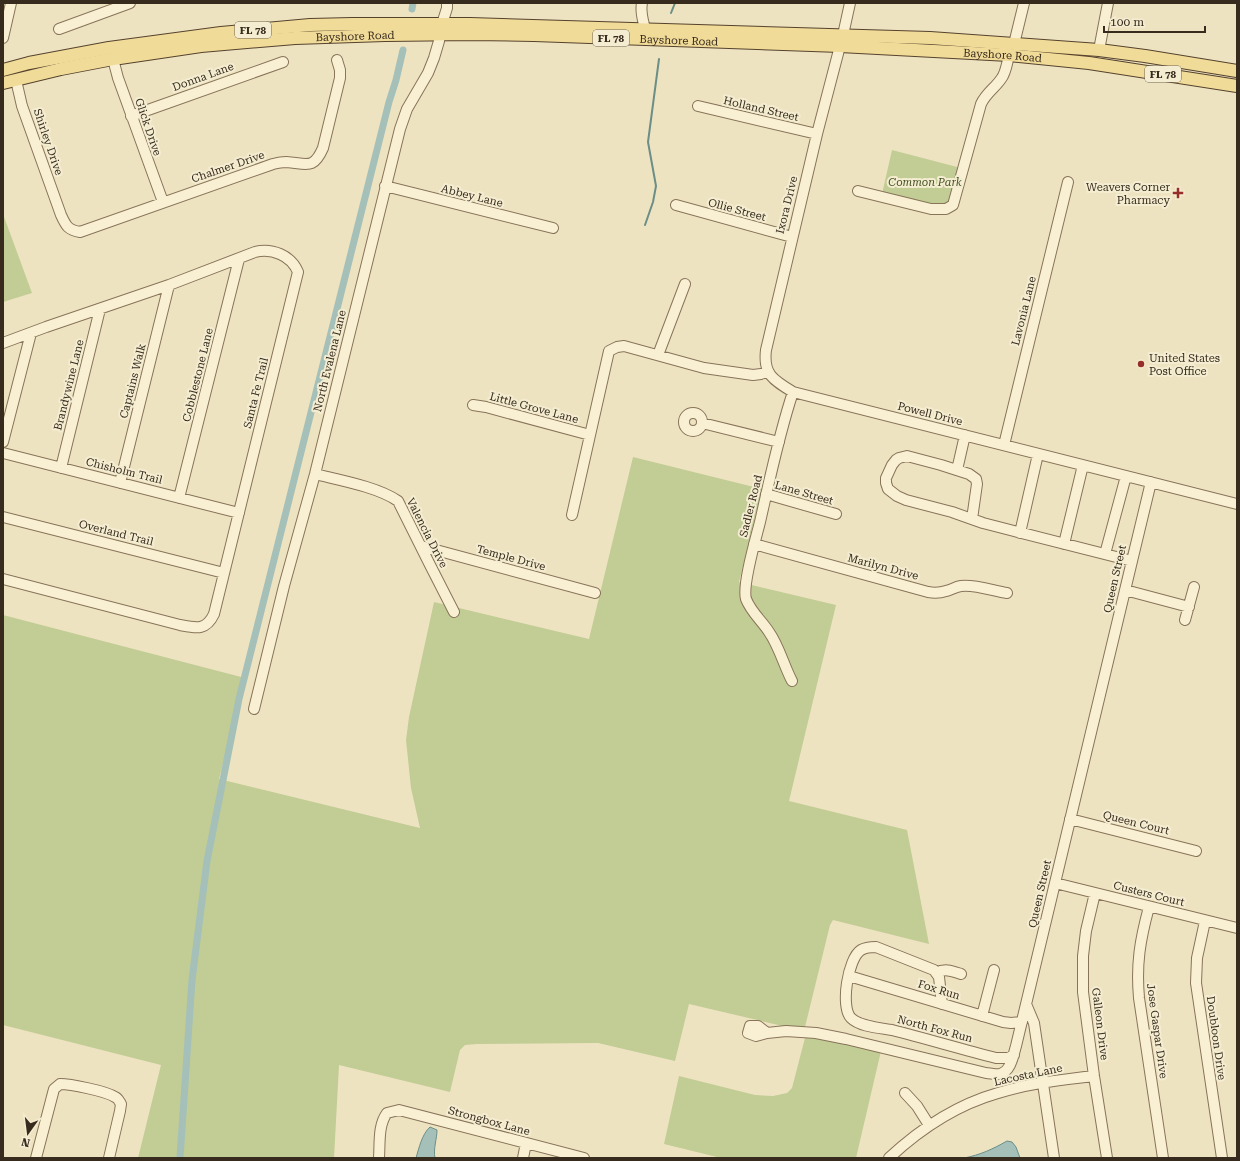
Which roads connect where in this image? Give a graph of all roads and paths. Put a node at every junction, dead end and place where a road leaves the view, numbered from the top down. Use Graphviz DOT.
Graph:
graph roads {
  1 [pos="11,3"];
  2 [pos="130,3"];
  3 [pos="447,3"];
  4 [pos="642,3"];
  5 [pos="850,3"];
  6 [pos="1024,3"];
  7 [pos="1108,3"];
  8 [pos="646,28"];
  9 [pos="58,29"];
  10 [pos="441,29"];
  11 [pos="3,38"];
  12 [pos="841,41"];
  13 [pos="1012,50"];
  14 [pos="1099,50"];
  15 [pos="113,60"];
  16 [pos="336,60"];
  17 [pos="283,62"];
  18 [pos="26,64"];
  19 [pos="1196,64"];
  20 [pos="1237,65"];
  21 [pos="3,70"];
  22 [pos="1237,71"];
  23 [pos="16,80"];
  24 [pos="3,83"];
  25 [pos="1237,86"];
  26 [pos="698,106"];
  27 [pos="132,116"];
  28 [pos="817,134"];
  29 [pos="1068,182"];
  30 [pos="385,186"];
  31 [pos="858,191"];
  32 [pos="163,202"];
  33 [pos="676,206"];
  34 [pos="60,211"];
  35 [pos="553,228"];
  36 [pos="792,237"];
  37 [pos="239,259"];
  38 [pos="685,284"];
  39 [pos="169,285"];
  40 [pos="100,309"];
  41 [pos="31,333"];
  42 [pos="3,343"];
  43 [pos="658,355"];
  44 [pos="767,371"];
  45 [pos="793,392"];
  46 [pos="473,405"];
  47 [pos="702,423"];
  48 [pos="590,434"];
  49 [pos="965,435"];
  50 [pos="3,442"];
  51 [pos="779,442"];
  52 [pos="1004,445"];
  53 [pos="3,453"];
  54 [pos="1038,454"];
  55 [pos="1083,466"];
  56 [pos="61,468"];
  57 [pos="957,470"];
  58 [pos="315,474"];
  59 [pos="1126,476"];
  60 [pos="1152,482"];
  61 [pos="120,483"];
  62 [pos="766,494"];
  63 [pos="179,498"];
  64 [pos="1237,504"];
  65 [pos="239,513"];
  66 [pos="836,514"];
  67 [pos="572,515"];
  68 [pos="3,517"];
  69 [pos="972,519"];
  70 [pos="1020,533"];
  71 [pos="754,544"];
  72 [pos="1064,544"];
  73 [pos="421,546"];
  74 [pos="1105,554"];
  75 [pos="1132,561"];
  76 [pos="224,572"];
  77 [pos="3,579"];
  78 [pos="1194,587"];
  79 [pos="1125,590"];
  80 [pos="595,593"];
  81 [pos="1007,593"];
  82 [pos="1189,607"];
  83 [pos="454,612"];
  84 [pos="1185,620"];
  85 [pos="792,682"];
  86 [pos="254,709"];
  87 [pos="1070,819"];
  88 [pos="1196,851"];
  89 [pos="1055,883"];
  90 [pos="1095,894"];
  91 [pos="1149,907"];
  92 [pos="1205,921"];
  93 [pos="1237,928"];
  94 [pos="994,970"];
  95 [pos="936,973"];
  96 [pos="961,974"];
  97 [pos="849,976"];
  98 [pos="942,1004"];
  99 [pos="1026,1004"];
  100 [pos="982,1016"];
  101 [pos="1022,1022"];
  102 [pos="767,1033"];
  103 [pos="1014,1055"];
  104 [pos="1094,1076"];
  105 [pos="1042,1083"];
  106 [pos="905,1093"];
  107 [pos="929,1125"];
  108 [pos="526,1143"];
  109 [pos="36,1158"];
  110 [pos="109,1158"];
  111 [pos="379,1158"];
  112 [pos="523,1158"];
  113 [pos="584,1158"];
  114 [pos="889,1158"];
  115 [pos="1054,1158"];
  116 [pos="1107,1158"];
  117 [pos="1162,1158"];
  118 [pos="1222,1158"];
  1 -- 11 [label="street"];
  2 -- 9 [label="street"];
  3 -- 10 [label="street, North Evalena Lane"];
  4 -- 8 [label="street"];
  5 -- 12 [label="street, Ixora Drive"];
  6 -- 13 [label="street"];
  7 -- 14 [label="street"];
  8 -- 10 [label="main road, Bayshore Road / FL 78"];
  8 -- 12 [label="main road, Bayshore Road / FL 78"];
  10 -- 12 [label="main road, Bayshore Road / FL 78"];
  10 -- 15 [label="main road, Bayshore Road / FL 78"];
  10 -- 18 [label="main road, Bayshore Road / FL 78"];
  10 -- 30 [label="street, North Evalena Lane"];
  12 -- 13 [label="main road, Bayshore Road / FL 78"];
  12 -- 13 [label="main road, Bayshore Road / FL 78"];
  12 -- 28 [label="street, Ixora Drive"];
  13 -- 14 [label="main road, Bayshore Road / FL 78"];
  13 -- 25 [label="main road, Bayshore Road / FL 78"];
  13 -- 31 [label="street"];
  14 -- 19 [label="main road, Bayshore Road / FL 78"];
  15 -- 23 [label="main road, Bayshore Road / FL 78"];
  15 -- 27 [label="street, Glick Drive"];
  16 -- 32 [label="street, Chalmer Drive"];
  17 -- 27 [label="street, Donna Lane"];
  18 -- 21 [label="main road, Bayshore Road / FL 78"];
  18 -- 23 [label="main road"];
  19 -- 20 [label="main road"];
  19 -- 22 [label="main road, Bayshore Road / FL 78"];
  23 -- 24 [label="main road, Bayshore Road / FL 78"];
  23 -- 34 [label="street, Shirley Drive"];
  26 -- 28 [label="street, Holland Street"];
  27 -- 32 [label="street, Glick Drive"];
  28 -- 36 [label="street, Ixora Drive"];
  29 -- 52 [label="street, Lavonia Lane"];
  30 -- 35 [label="street, Abbey Lane"];
  30 -- 58 [label="street, North Evalena Lane"];
  32 -- 34 [label="street, Chalmer Drive"];
  33 -- 36 [label="street, Ollie Street"];
  36 -- 44 [label="street, Ixora Drive"];
  37 -- 39 [label="street, Santa Fe Trail"];
  37 -- 63 [label="street, Cobblestone Lane"];
  37 -- 65 [label="street, Santa Fe Trail"];
  38 -- 43 [label="street"];
  39 -- 40 [label="street, Santa Fe Trail"];
  39 -- 61 [label="street, Captains Walk"];
  40 -- 41 [label="street, Santa Fe Trail"];
  40 -- 56 [label="street, Brandywine Lane"];
  41 -- 42 [label="street, Santa Fe Trail"];
  41 -- 50 [label="street"];
  43 -- 44 [label="street"];
  43 -- 48 [label="street, Little Grove Lane"];
  44 -- 45 [label="street, Powell Drive"];
  45 -- 49 [label="street, Powell Drive"];
  45 -- 51 [label="street, Sadler Road"];
  46 -- 48 [label="street, Little Grove Lane"];
  47 -- 51 [label="street"];
  48 -- 67 [label="street, Little Grove Lane"];
  49 -- 52 [label="street, Powell Drive"];
  49 -- 57 [label="street"];
  51 -- 62 [label="street, Sadler Road"];
  52 -- 54 [label="street, Powell Drive"];
  53 -- 56 [label="street, Chisholm Trail"];
  54 -- 55 [label="street, Powell Drive"];
  54 -- 70 [label="street"];
  55 -- 59 [label="street, Powell Drive"];
  55 -- 72 [label="street"];
  56 -- 61 [label="street, Chisholm Trail"];
  57 -- 69 [label="street"];
  57 -- 69 [label="street"];
  58 -- 73 [label="street, Valencia Drive"];
  58 -- 86 [label="street, North Evalena Lane"];
  59 -- 60 [label="street, Powell Drive"];
  59 -- 74 [label="street"];
  60 -- 64 [label="street, Powell Drive"];
  60 -- 75 [label="street, Queen Street"];
  61 -- 63 [label="street, Chisholm Trail"];
  62 -- 66 [label="street, Lane Street"];
  62 -- 71 [label="street, Sadler Road"];
  63 -- 65 [label="street, Chisholm Trail"];
  65 -- 76 [label="street, Santa Fe Trail"];
  68 -- 76 [label="street, Overland Trail"];
  69 -- 70 [label="street"];
  70 -- 72 [label="street"];
  71 -- 81 [label="street, Marilyn Drive"];
  71 -- 85 [label="street, Sadler Road"];
  72 -- 74 [label="street"];
  73 -- 80 [label="street, Temple Drive"];
  73 -- 83 [label="street, Valencia Drive"];
  74 -- 75 [label="street"];
  75 -- 79 [label="street, Queen Street"];
  76 -- 77 [label="street, Santa Fe Trail"];
  78 -- 82 [label="street"];
  79 -- 82 [label="street"];
  79 -- 87 [label="street, Queen Street"];
  82 -- 84 [label="street"];
  87 -- 88 [label="street, Queen Court"];
  87 -- 89 [label="street, Queen Street"];
  89 -- 90 [label="street, Custers Court"];
  89 -- 99 [label="street, Queen Street"];
  90 -- 91 [label="street, Custers Court"];
  90 -- 104 [label="street, Galleon Drive"];
  91 -- 92 [label="street, Custers Court"];
  91 -- 117 [label="street, Jose Gaspar Drive"];
  92 -- 93 [label="street, Custers Court"];
  92 -- 118 [label="street, Doubloon Drive"];
  94 -- 100 [label="street"];
  95 -- 96 [label="street"];
  95 -- 97 [label="street"];
  95 -- 98 [label="street"];
  97 -- 98 [label="street, Fox Run"];
  97 -- 103 [label="street, North Fox Run"];
  98 -- 100 [label="street, Fox Run"];
  99 -- 101 [label="street, Queen Street"];
  99 -- 105 [label="street"];
  100 -- 101 [label="street, Fox Run"];
  101 -- 103 [label="street, Queen Street"];
  102 -- 103 [label="street, Queen Street"];
  104 -- 105 [label="street, Lacosta Lane"];
  104 -- 116 [label="street, Galleon Drive"];
  105 -- 107 [label="street, Lacosta Lane"];
  105 -- 115 [label="street"];
  106 -- 107 [label="street"];
  107 -- 114 [label="street, Lacosta Lane"];
  108 -- 111 [label="street, Strongbox Lane"];
  108 -- 112 [label="street"];
  108 -- 113 [label="street, Strongbox Lane"];
  109 -- 110 [label="street"];
}
